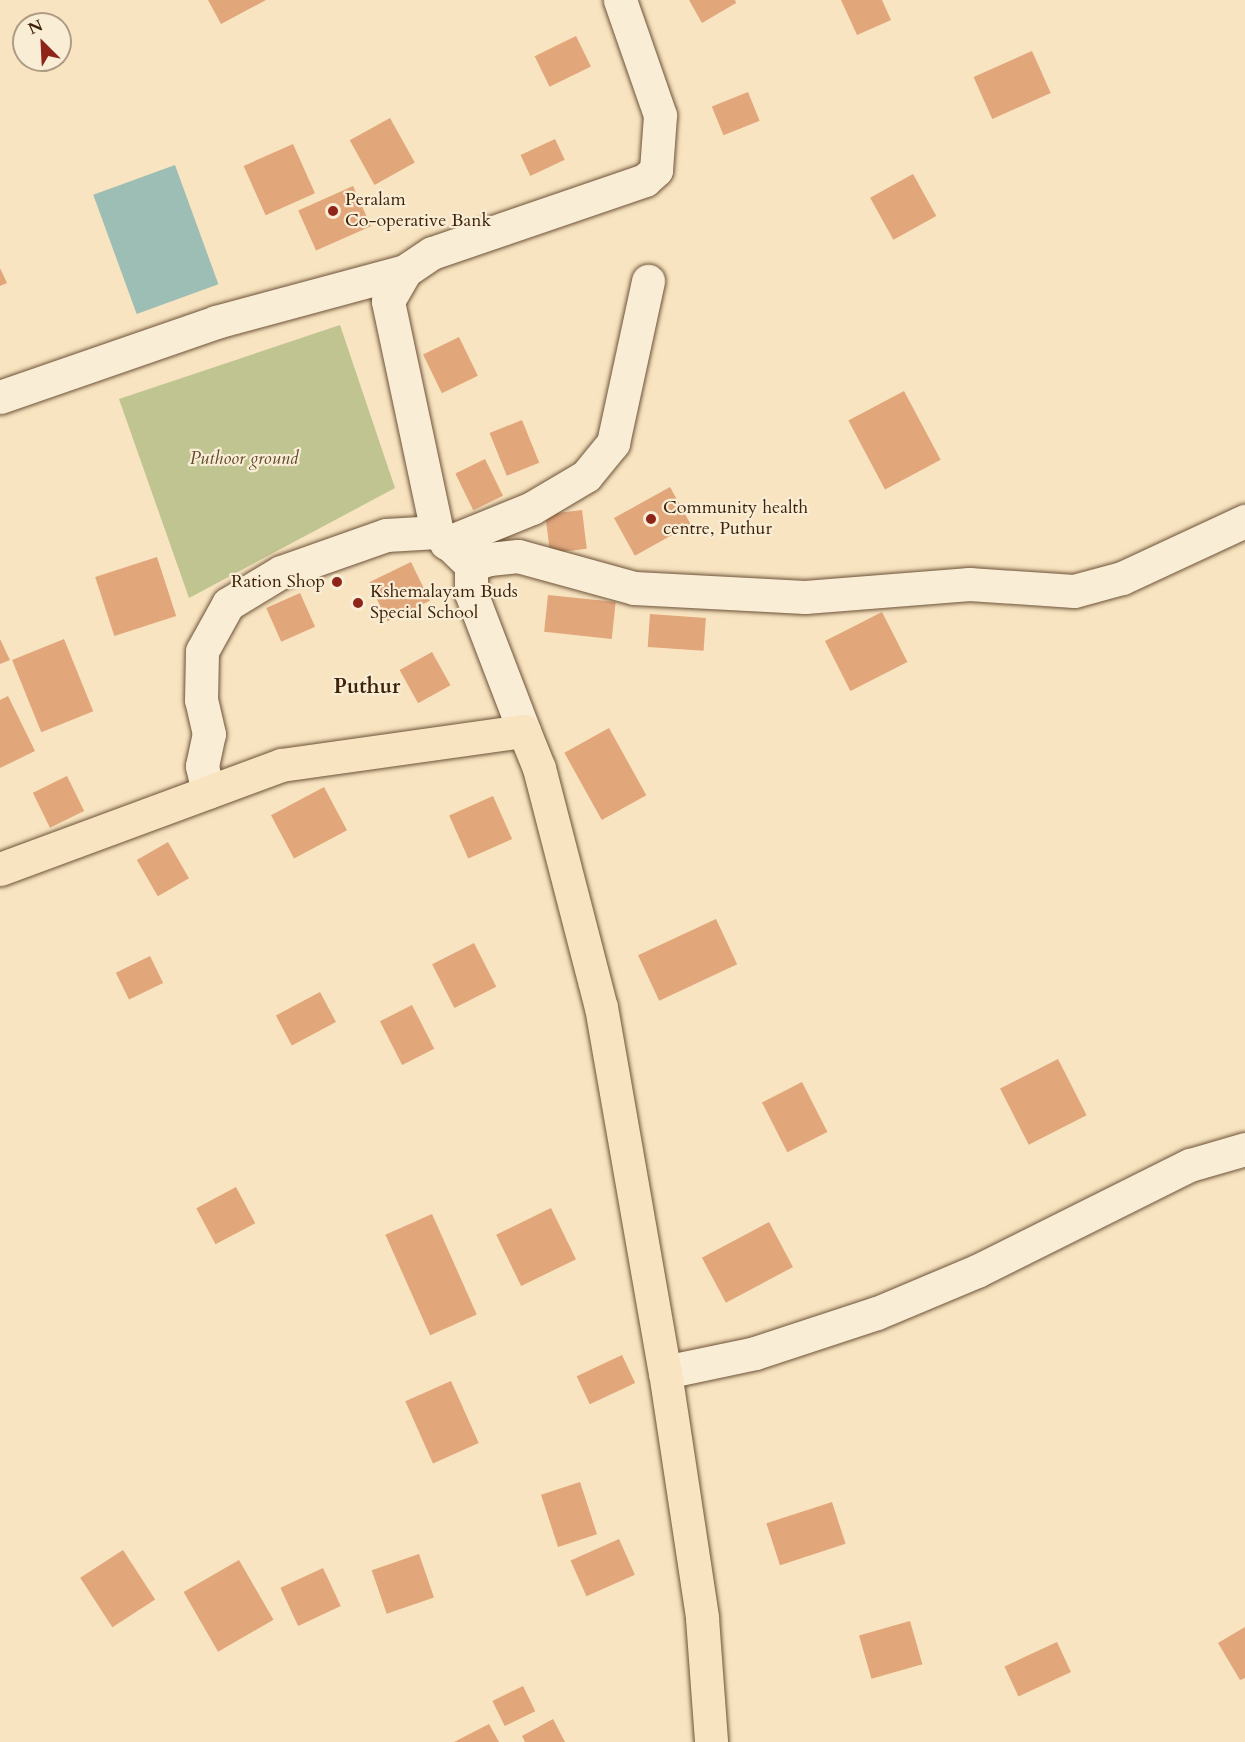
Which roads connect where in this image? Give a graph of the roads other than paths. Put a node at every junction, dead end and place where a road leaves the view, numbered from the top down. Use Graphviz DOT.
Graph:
graph roads {
  1 [pos="620,0"];
  2 [pos="405,271"];
  3 [pos="648,281"];
  4 [pos="0,397"];
  5 [pos="1245,521"];
  6 [pos="442,538"];
  7 [pos="471,565"];
  8 [pos="524,731"];
  9 [pos="208,792"];
  10 [pos="0,869"];
  11 [pos="1245,1149"];
  12 [pos="665,1372"];
  13 [pos="711,1742"];
  1 -- 2 [label="street"];
  2 -- 4 [label="street"];
  2 -- 6 [label="street"];
  3 -- 6 [label="street"];
  5 -- 7 [label="street"];
  6 -- 7 [label="street"];
  6 -- 9 [label="street"];
  7 -- 8 [label="street"];
  8 -- 9 [label="main road"];
  8 -- 12 [label="main road"];
  9 -- 10 [label="main road"];
  11 -- 12 [label="street"];
  12 -- 13 [label="main road"];
}
